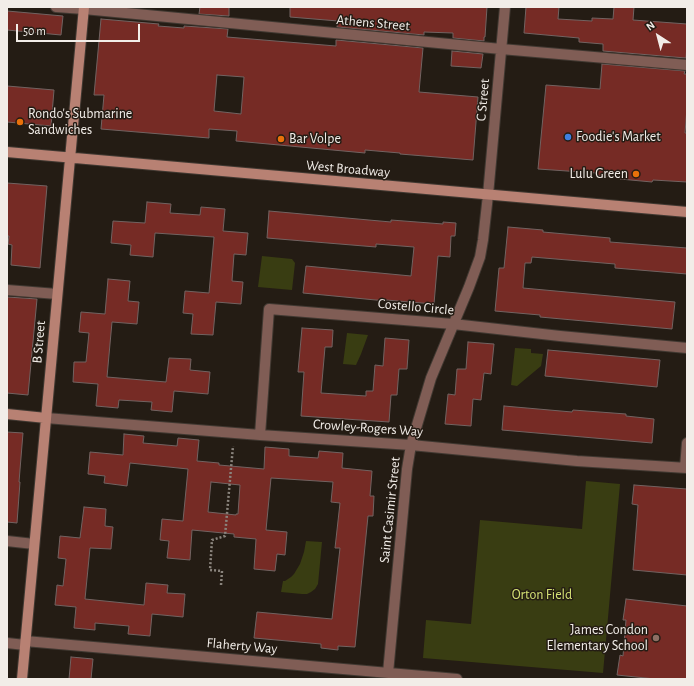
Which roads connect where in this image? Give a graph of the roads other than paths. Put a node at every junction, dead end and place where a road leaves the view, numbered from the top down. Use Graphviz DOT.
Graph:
graph roads {
  1 [pos="56,7"];
  2 [pos="505,7"];
  3 [pos="84,8"];
  4 [pos="502,49"];
  5 [pos="687,66"];
  6 [pos="7,152"];
  7 [pos="70,158"];
  8 [pos="488,195"];
  9 [pos="687,212"];
  10 [pos="7,290"];
  11 [pos="57,294"];
  12 [pos="453,324"];
  13 [pos="687,348"];
  14 [pos="7,414"];
  15 [pos="46,418"];
  16 [pos="260,435"];
  17 [pos="687,443"];
  18 [pos="411,445"];
  19 [pos="686,468"];
  20 [pos="7,541"];
  21 [pos="34,544"];
  22 [pos="7,643"];
  23 [pos="25,643"];
  24 [pos="388,673"];
  25 [pos="22,679"];
  26 [pos="456,679"];
  1 -- 3 [label="street, Athens Street"];
  2 -- 4 [label="street, C Street"];
  3 -- 4 [label="street, Athens Street"];
  3 -- 7 [label="main road, B Street"];
  4 -- 5 [label="street, Athens Street"];
  4 -- 8 [label="street, C Street"];
  6 -- 7 [label="main road, West Broadway"];
  7 -- 8 [label="main road, West Broadway"];
  7 -- 11 [label="main road, B Street"];
  8 -- 9 [label="main road, West Broadway"];
  8 -- 12 [label="street, Saint Casimir Street"];
  10 -- 11 [label="street"];
  11 -- 15 [label="main road, B Street"];
  12 -- 13 [label="street, Costello Circle"];
  12 -- 16 [label="street, Costello Circle"];
  12 -- 18 [label="street, Saint Casimir Street"];
  14 -- 15 [label="main road"];
  15 -- 16 [label="street, Crowley-Rogers Way"];
  15 -- 21 [label="main road, B Street"];
  16 -- 18 [label="street, Crowley-Rogers Way"];
  17 -- 19 [label="street"];
  18 -- 19 [label="street, Crowley-Rogers Way"];
  18 -- 24 [label="street, Saint Casimir Street"];
  20 -- 21 [label="street"];
  21 -- 23 [label="main road, B Street"];
  22 -- 23 [label="street, Flaherty Way"];
  23 -- 24 [label="street, Flaherty Way"];
  23 -- 25 [label="main road, B Street"];
  24 -- 26 [label="street, Flaherty Way"];
}
